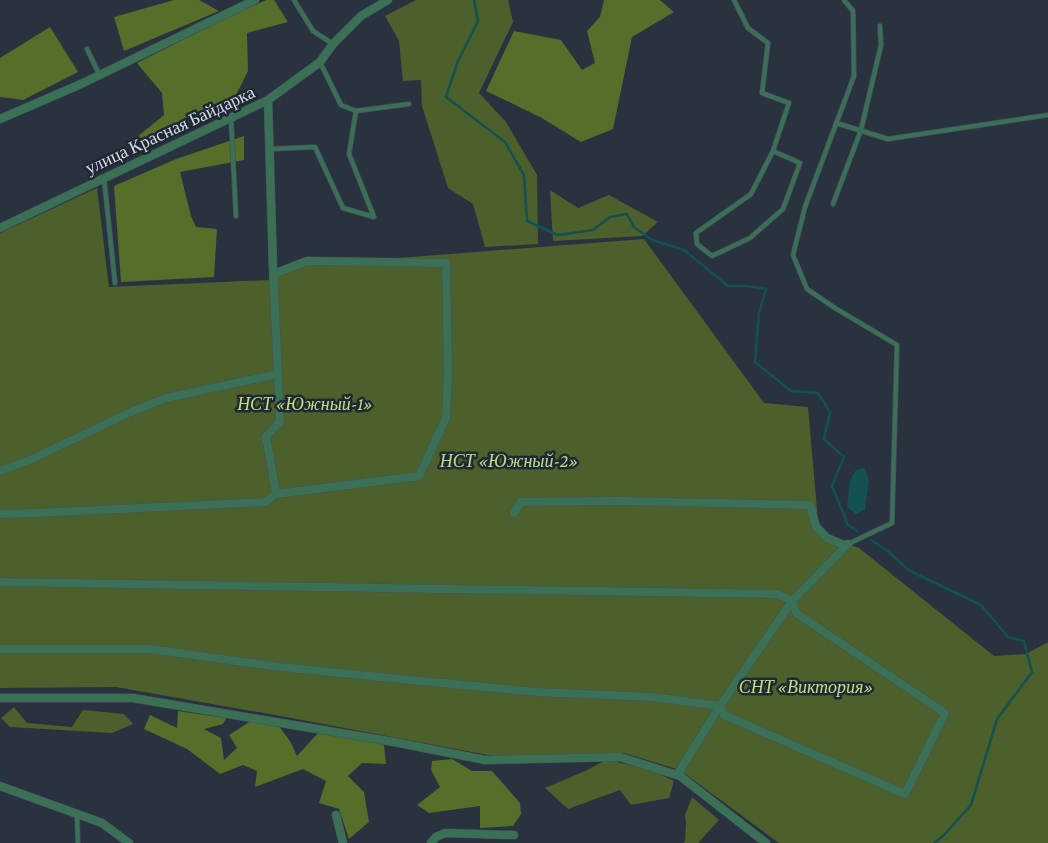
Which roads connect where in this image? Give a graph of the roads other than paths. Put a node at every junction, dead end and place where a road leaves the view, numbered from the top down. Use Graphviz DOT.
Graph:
graph roads {
  1 [pos="255,0"];
  2 [pos="294,0"];
  3 [pos="388,0"];
  4 [pos="734,0"];
  5 [pos="844,0"];
  6 [pos="880,26"];
  7 [pos="336,41"];
  8 [pos="87,49"];
  9 [pos="320,62"];
  10 [pos="100,75"];
  11 [pos="268,100"];
  12 [pos="409,104"];
  13 [pos="356,111"];
  14 [pos="1048,115"];
  15 [pos="231,118"];
  16 [pos="0,119"];
  17 [pos="836,123"];
  18 [pos="860,130"];
  19 [pos="269,149"];
  20 [pos="773,151"];
  21 [pos="104,178"];
  22 [pos="833,204"];
  23 [pos="236,216"];
  24 [pos="0,228"];
  25 [pos="274,274"];
  26 [pos="115,283"];
  27 [pos="278,374"];
  28 [pos="0,471"];
  29 [pos="276,494"];
  30 [pos="514,513"];
  31 [pos="0,514"];
  32 [pos="847,545"];
  33 [pos="0,582"];
  34 [pos="792,601"];
  35 [pos="0,649"];
  36 [pos="0,698"];
  37 [pos="720,706"];
  38 [pos="680,776"];
  39 [pos="0,786"];
  40 [pos="77,814"];
  41 [pos="336,815"];
  42 [pos="514,835"];
  43 [pos="78,843"];
  44 [pos="129,843"];
  45 [pos="343,843"];
  46 [pos="431,843"];
  47 [pos="766,843"];
  1 -- 10 [label="street"];
  2 -- 7 [label="lane"];
  3 -- 7 [label="street, улица Красная Байдарка"];
  4 -- 20 [label="lane"];
  5 -- 17 [label="lane"];
  6 -- 18 [label="lane"];
  7 -- 9 [label="street, улица Красная Байдарка"];
  8 -- 10 [label="lane"];
  9 -- 11 [label="street, улица Красная Байдарка"];
  9 -- 13 [label="lane"];
  10 -- 16 [label="street"];
  11 -- 15 [label="street, улица Красная Байдарка"];
  11 -- 19 [label="street"];
  12 -- 13 [label="lane"];
  13 -- 19 [label="lane"];
  14 -- 18 [label="lane"];
  15 -- 21 [label="street, улица Красная Байдарка"];
  15 -- 23 [label="lane"];
  17 -- 18 [label="lane"];
  17 -- 32 [label="lane"];
  18 -- 22 [label="lane"];
  19 -- 25 [label="street"];
  20 -- 20 [label="lane"];
  21 -- 24 [label="street, улица Красная Байдарка"];
  21 -- 26 [label="lane"];
  25 -- 27 [label="street"];
  25 -- 29 [label="street"];
  27 -- 28 [label="street"];
  27 -- 29 [label="street"];
  29 -- 31 [label="street"];
  30 -- 32 [label="street"];
  32 -- 34 [label="street"];
  33 -- 34 [label="street"];
  34 -- 37 [label="street"];
  34 -- 37 [label="street"];
  35 -- 37 [label="street"];
  36 -- 38 [label="street"];
  37 -- 38 [label="street"];
  38 -- 47 [label="street"];
  39 -- 40 [label="street"];
  40 -- 43 [label="lane"];
  40 -- 44 [label="street"];
  41 -- 45 [label="street"];
  42 -- 46 [label="street"];
}
